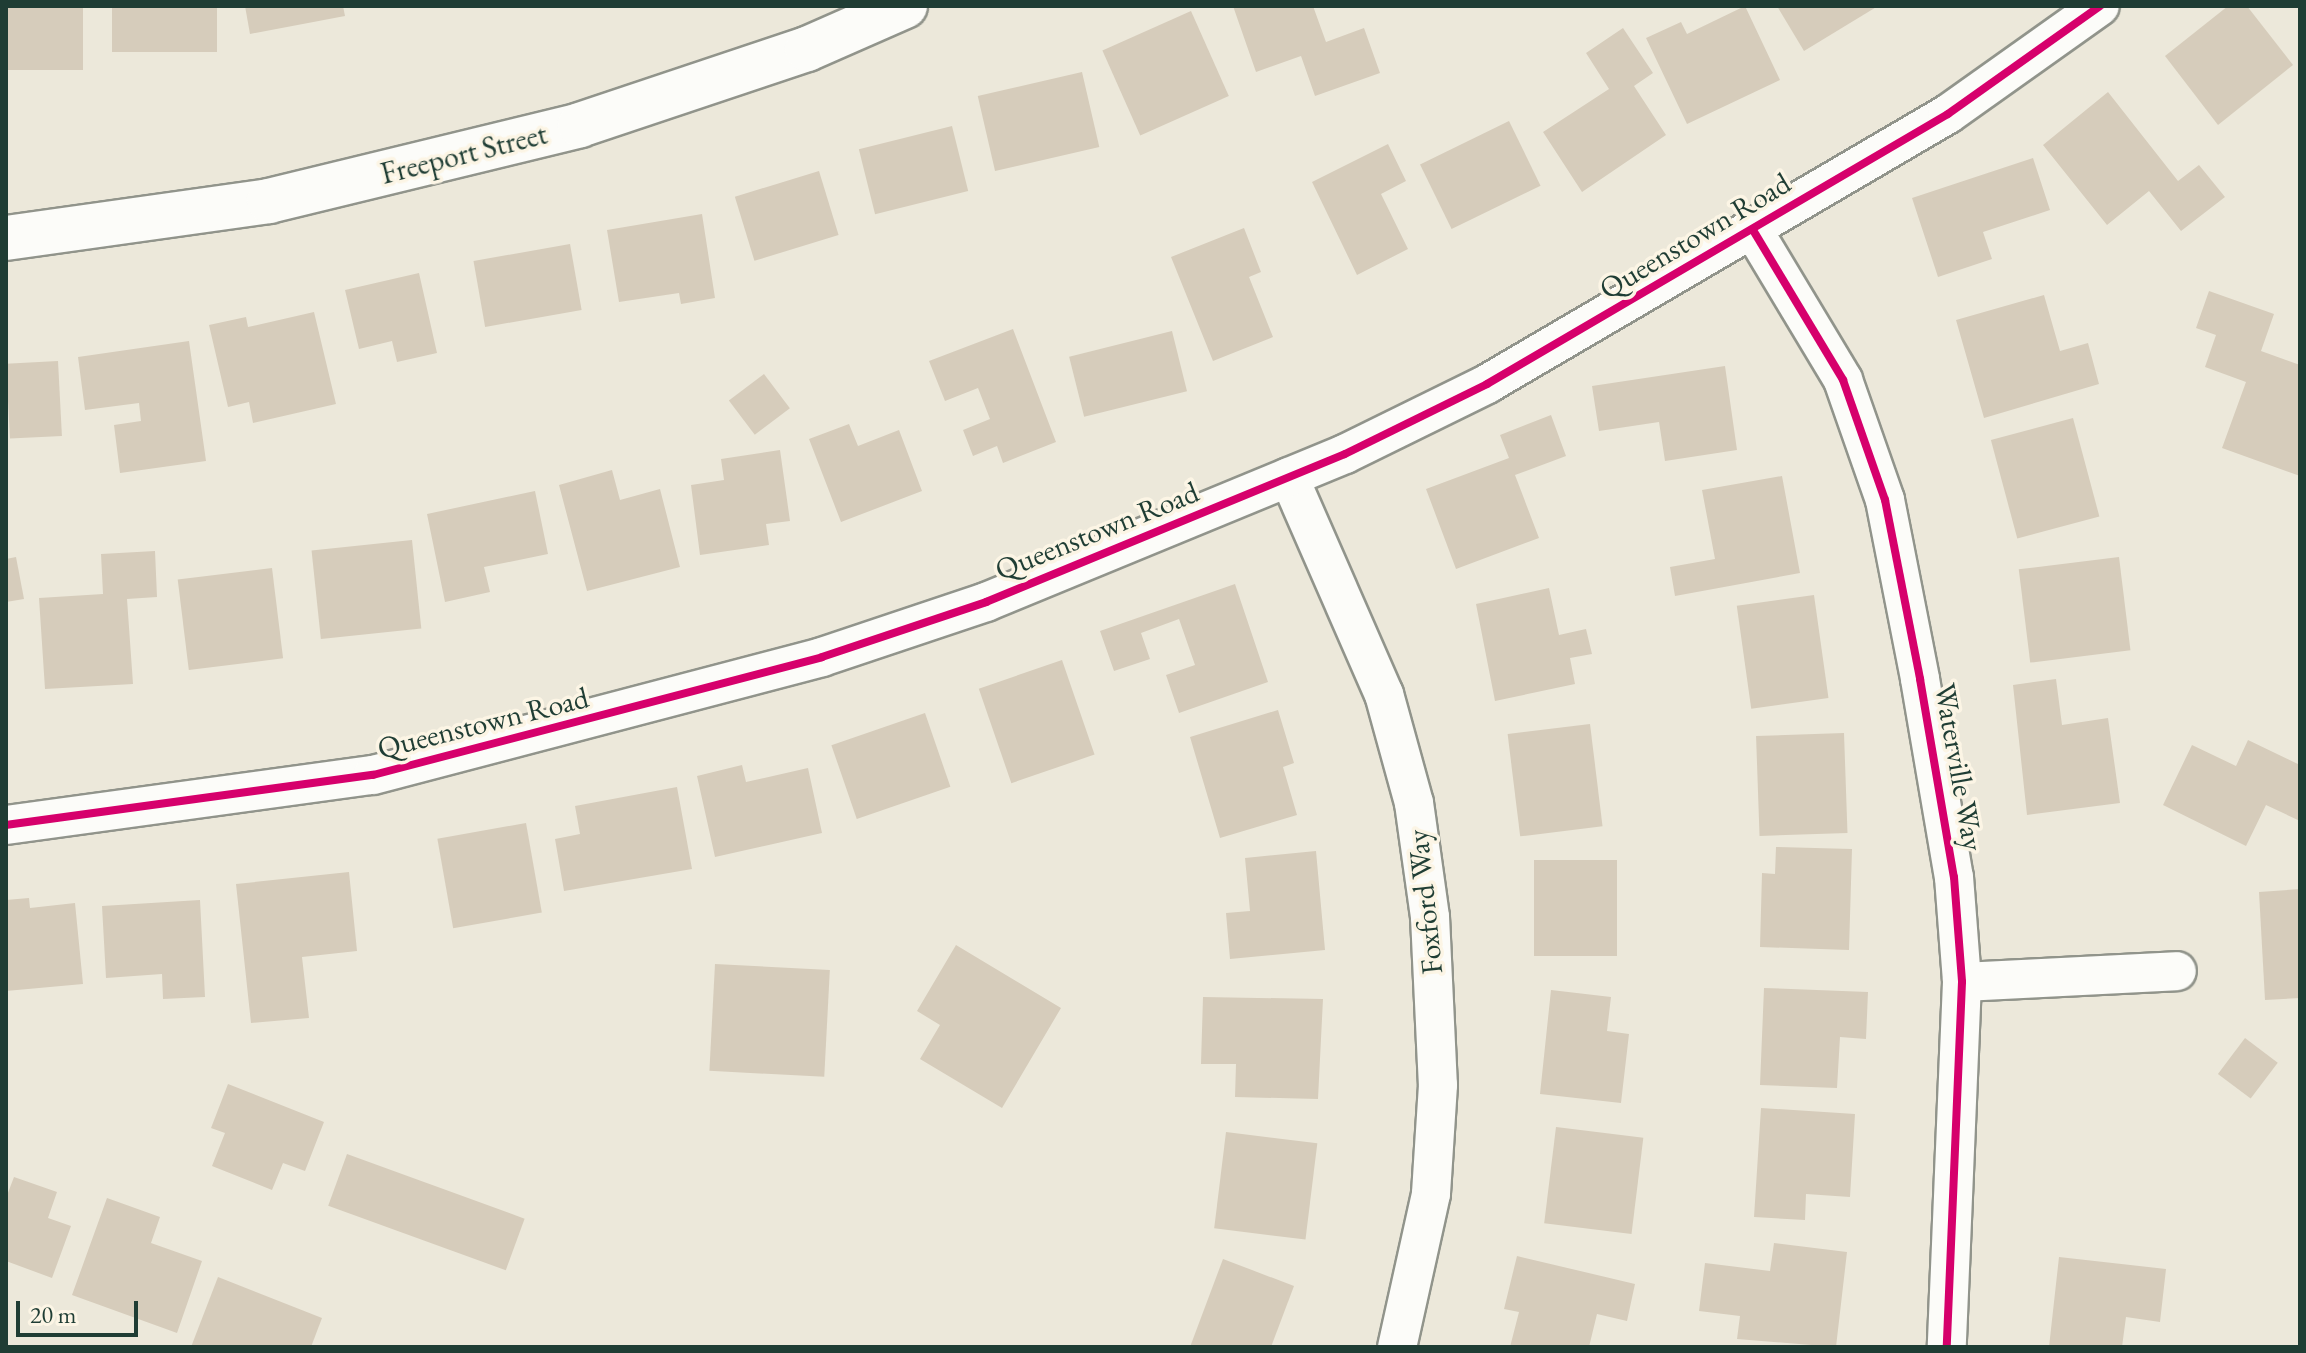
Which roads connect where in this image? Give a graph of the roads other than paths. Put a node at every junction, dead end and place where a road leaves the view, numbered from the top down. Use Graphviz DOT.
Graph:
graph roads {
  1 [pos="905,6"];
  2 [pos="2100,6"];
  3 [pos="1753,230"];
  4 [pos="6,238"];
  5 [pos="1289,477"];
  6 [pos="6,825"];
  7 [pos="2177,971"];
  8 [pos="1962,982"];
  9 [pos="1397,1347"];
  10 [pos="1947,1347"];
  1 -- 4 [label="main road, Freeport Street"];
  2 -- 3 [label="street, Queenstown Road"];
  3 -- 5 [label="street, Queenstown Road"];
  3 -- 8 [label="street, Waterville Way"];
  5 -- 6 [label="street, Queenstown Road"];
  5 -- 9 [label="street, Foxford Way"];
  7 -- 8 [label="street"];
  8 -- 10 [label="street, Waterville Way"];
}
